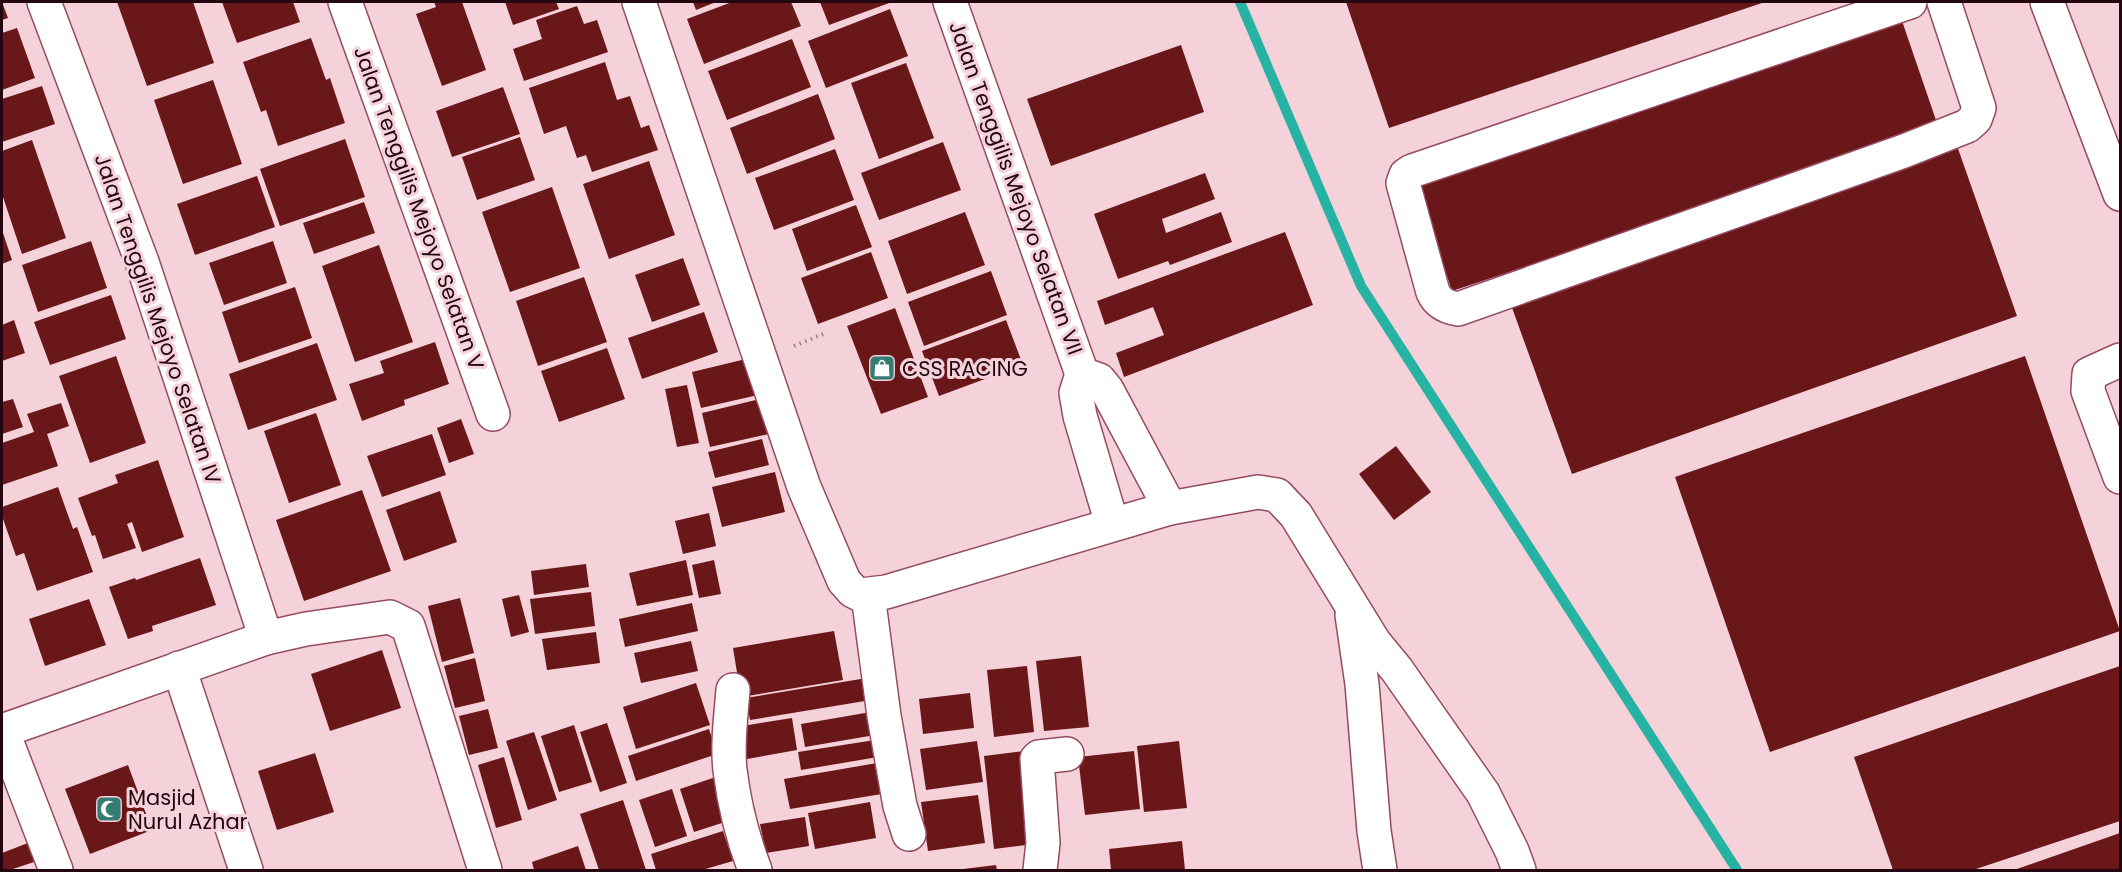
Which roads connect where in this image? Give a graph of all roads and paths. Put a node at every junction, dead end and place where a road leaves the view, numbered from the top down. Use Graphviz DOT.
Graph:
graph roads {
  1 [pos="44,2"];
  2 [pos="345,2"];
  3 [pos="639,2"];
  4 [pos="950,2"];
  5 [pos="1910,2"];
  6 [pos="1944,2"];
  7 [pos="2047,2"];
  8 [pos="2121,194"];
  9 [pos="2121,360"];
  10 [pos="1082,374"];
  11 [pos="493,414"];
  12 [pos="2121,477"];
  13 [pos="1170,508"];
  14 [pos="1112,524"];
  15 [pos="868,595"];
  16 [pos="1351,604"];
  17 [pos="266,638"];
  18 [pos="179,668"];
  19 [pos="733,690"];
  20 [pos="2,730"];
  21 [pos="1067,754"];
  22 [pos="909,834"];
  23 [pos="56,870"];
  24 [pos="246,870"];
  25 [pos="485,870"];
  26 [pos="755,870"];
  27 [pos="1040,870"];
  28 [pos="1380,870"];
  29 [pos="1519,870"];
  1 -- 17 [label="street, Jalan Tenggilis Mejoyo Selatan IV"];
  2 -- 11 [label="street, Jalan Tenggilis Mejoyo Selatan V"];
  3 -- 15 [label="street"];
  4 -- 10 [label="street, Jalan Tenggilis Mejoyo Selatan VII"];
  5 -- 6 [label="street"];
  7 -- 8 [label="street"];
  9 -- 12 [label="street"];
  10 -- 13 [label="street, Jalan Tenggilis Mejoyo Selatan VII"];
  10 -- 14 [label="street, Jalan Tenggilis Mejoyo Selatan VII"];
  13 -- 14 [label="street"];
  13 -- 16 [label="street"];
  14 -- 15 [label="street"];
  15 -- 22 [label="street"];
  16 -- 28 [label="street"];
  16 -- 29 [label="street"];
  17 -- 18 [label="street"];
  17 -- 25 [label="street"];
  18 -- 20 [label="street"];
  18 -- 24 [label="street"];
  19 -- 26 [label="street"];
  20 -- 23 [label="street"];
  21 -- 27 [label="street"];
}
